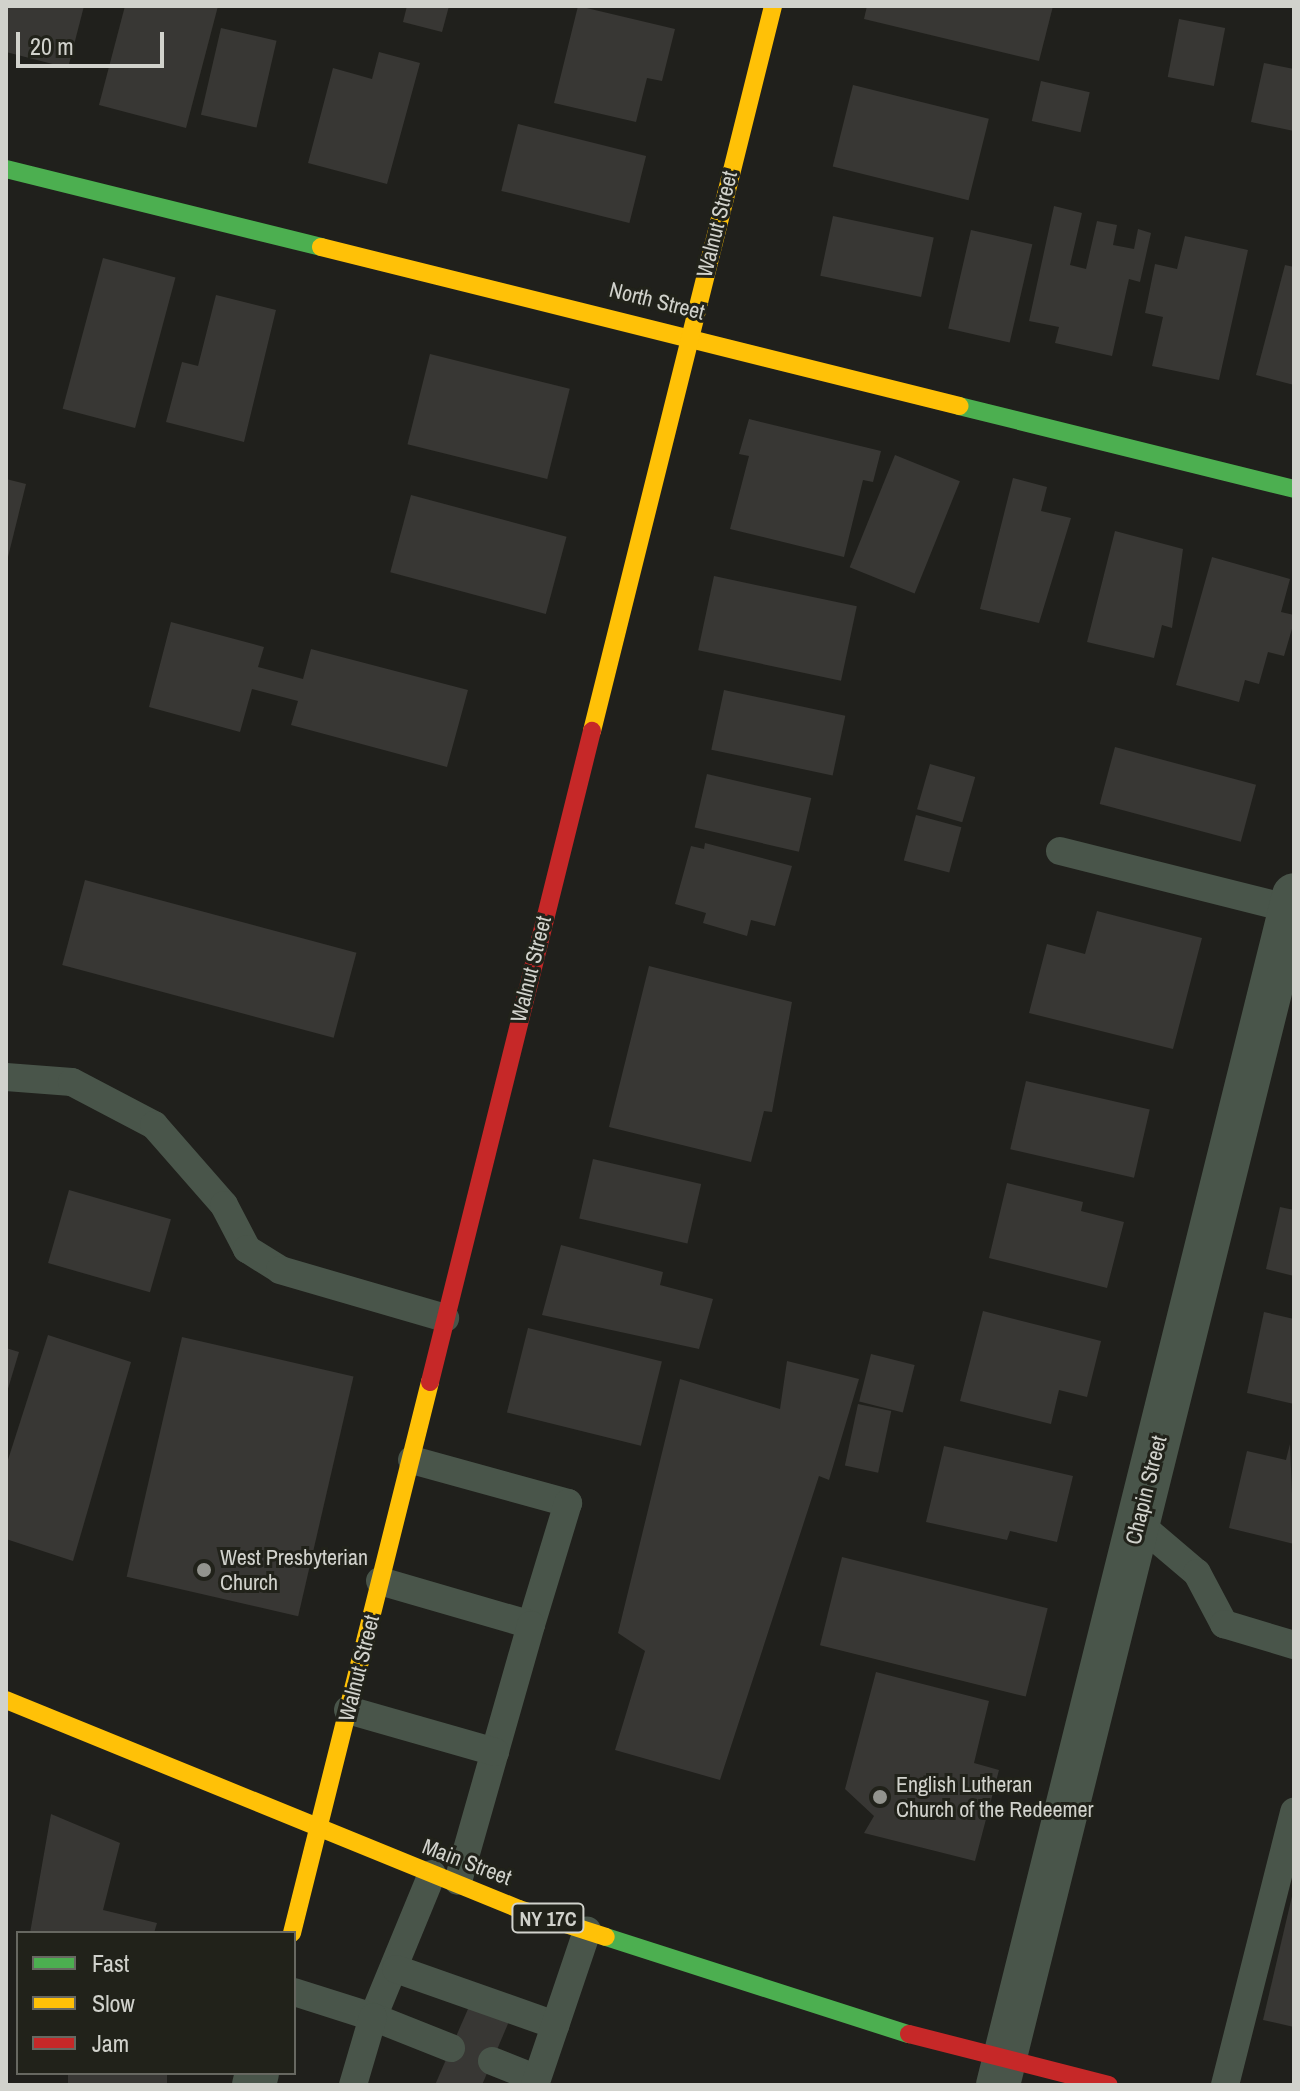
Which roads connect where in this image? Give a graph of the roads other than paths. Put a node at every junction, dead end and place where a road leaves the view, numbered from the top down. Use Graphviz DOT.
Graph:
graph roads {
  1 [pos="773,6"];
  2 [pos="6,169"];
  3 [pos="689,334"];
  4 [pos="1294,489"];
  5 [pos="1060,851"];
  6 [pos="1292,902"];
  7 [pos="6,1077"];
  8 [pos="445,1318"];
  9 [pos="412,1460"];
  10 [pos="1138,1523"];
  11 [pos="380,1581"];
  12 [pos="531,1625"];
  13 [pos="1294,1645"];
  14 [pos="6,1700"];
  15 [pos="348,1710"];
  16 [pos="495,1752"];
  17 [pos="1294,1812"];
  18 [pos="318,1829"];
  19 [pos="445,1878"];
  20 [pos="292,1931"];
  21 [pos="587,1931"];
  22 [pos="396,1969"];
  23 [pos="296,1993"];
  24 [pos="373,2017"];
  25 [pos="555,2025"];
  26 [pos="451,2048"];
  27 [pos="492,2061"];
  28 [pos="1001,2072"];
  29 [pos="536,2082"];
  30 [pos="353,2085"];
  31 [pos="1109,2085"];
  32 [pos="1225,2085"];
  1 -- 3 [label="street, Walnut Street"];
  2 -- 3 [label="street, North Street"];
  3 -- 4 [label="street, North Street"];
  3 -- 8 [label="street, Walnut Street"];
  5 -- 6 [label="lane"];
  6 -- 10 [label="street, Chapin Street"];
  7 -- 8 [label="lane"];
  8 -- 9 [label="street, Walnut Street"];
  9 -- 11 [label="street, Walnut Street"];
  9 -- 12 [label="lane"];
  10 -- 13 [label="lane"];
  10 -- 28 [label="street, Chapin Street"];
  11 -- 12 [label="lane"];
  11 -- 15 [label="street, Walnut Street"];
  12 -- 16 [label="lane"];
  14 -- 18 [label="street, Main Street / NY 17C"];
  15 -- 16 [label="lane"];
  15 -- 18 [label="street, Walnut Street"];
  16 -- 19 [label="lane"];
  17 -- 32 [label="lane"];
  18 -- 19 [label="street, Main Street / NY 17C"];
  18 -- 20 [label="street, Walnut Street"];
  19 -- 21 [label="street, Main Street / NY 17C"];
  19 -- 22 [label="lane"];
  21 -- 25 [label="lane"];
  21 -- 28 [label="street, Main Street / NY 17C"];
  22 -- 24 [label="lane"];
  22 -- 25 [label="lane"];
  23 -- 24 [label="lane"];
  24 -- 26 [label="lane"];
  24 -- 30 [label="lane"];
  25 -- 29 [label="lane"];
  27 -- 29 [label="lane"];
  28 -- 31 [label="street, Main Street / NY 17C"];
}
